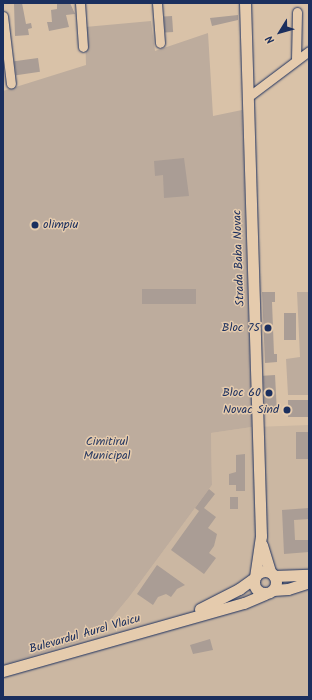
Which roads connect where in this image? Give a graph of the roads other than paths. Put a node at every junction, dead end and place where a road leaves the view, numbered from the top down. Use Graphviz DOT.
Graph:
graph roads {
  1 [pos="80,3"];
  2 [pos="157,3"];
  3 [pos="245,3"];
  4 [pos="297,12"];
  5 [pos="3,16"];
  6 [pos="160,43"];
  7 [pos="83,47"];
  8 [pos="309,51"];
  9 [pos="296,60"];
  10 [pos="11,84"];
  11 [pos="248,97"];
  12 [pos="261,536"];
  13 [pos="272,574"];
  14 [pos="309,575"];
  15 [pos="255,577"];
  16 [pos="309,582"];
  17 [pos="269,592"];
  18 [pos="175,621"];
  19 [pos="3,671"];
  1 -- 7 [label="street"];
  2 -- 6 [label="street"];
  3 -- 11 [label="main road, Strada Baba Novac"];
  4 -- 9 [label="street"];
  5 -- 10 [label="street"];
  8 -- 9 [label="street"];
  9 -- 11 [label="street"];
  11 -- 12 [label="main road, Strada Baba Novac"];
  12 -- 13 [label="main road, Strada Baba Novac"];
  12 -- 15 [label="main road, Strada Baba Novac"];
  13 -- 14 [label="main road"];
  13 -- 15 [label="main road"];
  13 -- 17 [label="main road"];
  15 -- 17 [label="main road"];
  15 -- 18 [label="main road, Bulevardul Aurel Vlaicu"];
  16 -- 17 [label="main road, Bulevardul Aurel Vlaicu"];
  17 -- 18 [label="main road, Bulevardul Aurel Vlaicu"];
  18 -- 19 [label="main road, Bulevardul Aurel Vlaicu"];
}
